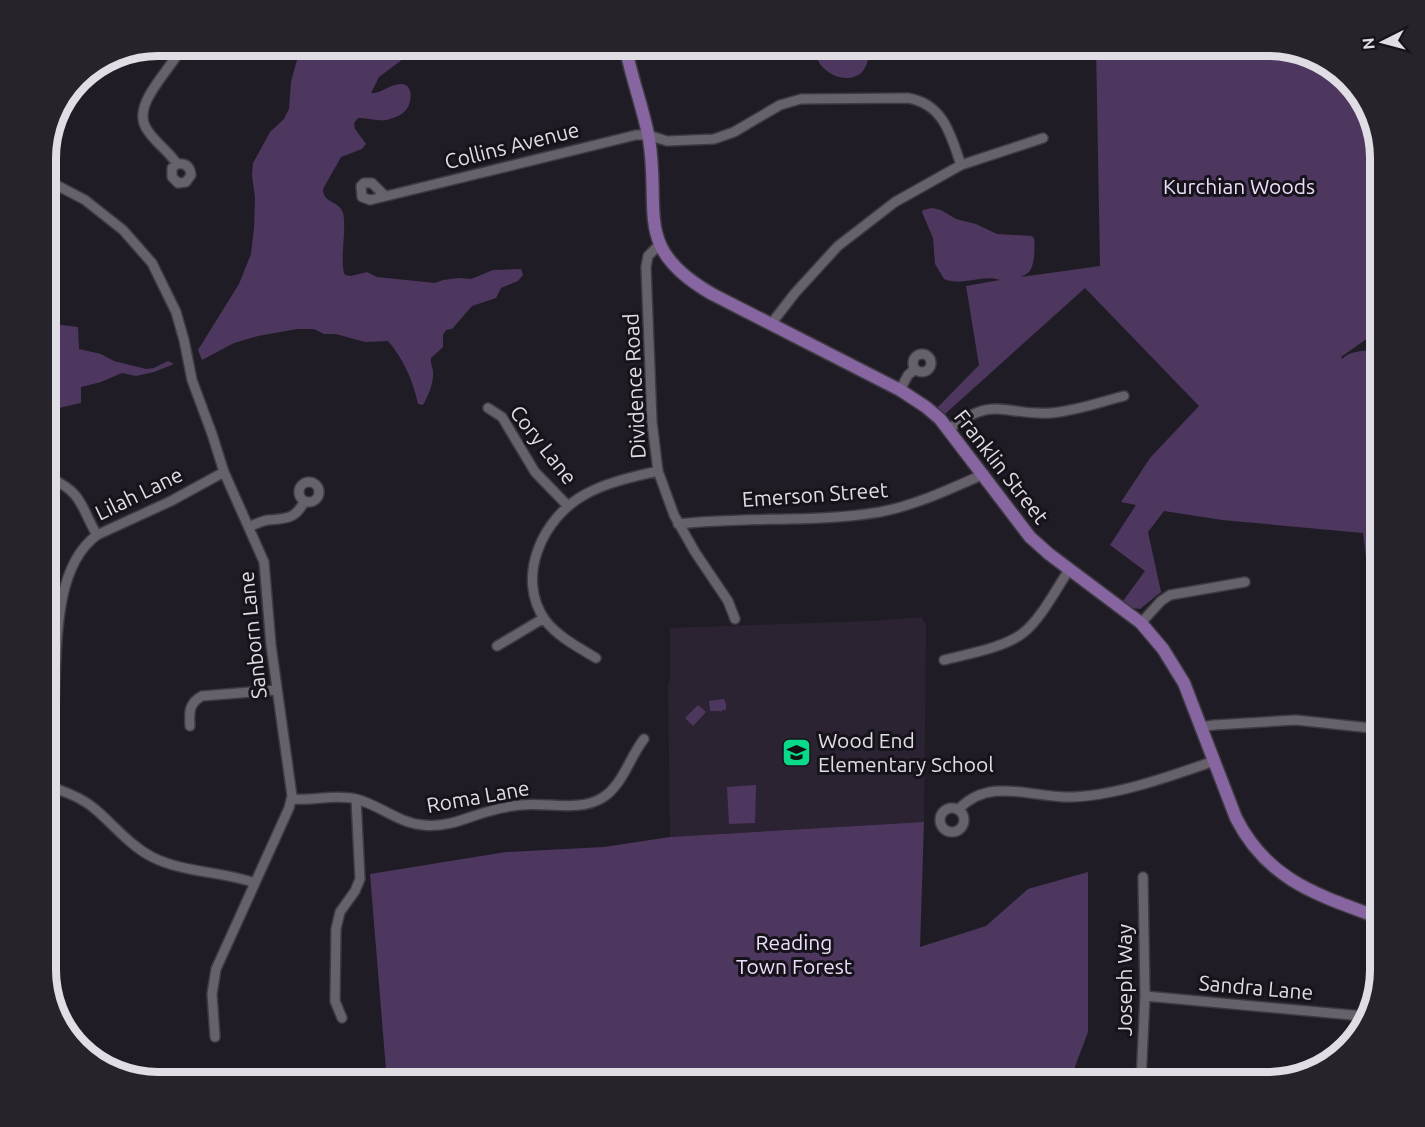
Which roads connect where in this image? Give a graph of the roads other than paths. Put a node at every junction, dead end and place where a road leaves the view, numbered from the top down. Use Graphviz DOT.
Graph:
graph roads {
  1 [pos="176,56"];
  2 [pos="628,56"];
  3 [pos="648,135"];
  4 [pos="1043,138"];
  5 [pos="177,164"];
  6 [pos="961,165"];
  7 [pos="56,184"];
  8 [pos="385,196"];
  9 [pos="660,244"];
  10 [pos="771,324"];
  11 [pos="915,369"];
  12 [pos="900,390"];
  13 [pos="1124,396"];
  14 [pos="488,408"];
  15 [pos="949,429"];
  16 [pos="658,471"];
  17 [pos="224,472"];
  18 [pos="984,474"];
  19 [pos="56,481"];
  20 [pos="304,501"];
  21 [pos="568,506"];
  22 [pos="678,524"];
  23 [pos="249,527"];
  24 [pos="97,535"];
  25 [pos="1070,570"];
  26 [pos="1245,582"];
  27 [pos="544,618"];
  28 [pos="735,619"];
  29 [pos="1141,623"];
  30 [pos="497,646"];
  31 [pos="56,656"];
  32 [pos="596,658"];
  33 [pos="944,660"];
  34 [pos="276,690"];
  35 [pos="190,726"];
  36 [pos="1201,728"];
  37 [pos="1370,728"];
  38 [pos="644,739"];
  39 [pos="1214,761"];
  40 [pos="56,789"];
  41 [pos="292,799"];
  42 [pos="356,799"];
  43 [pos="959,809"];
  44 [pos="1143,877"];
  45 [pos="255,883"];
  46 [pos="1370,914"];
  47 [pos="1146,996"];
  48 [pos="1358,1016"];
  49 [pos="342,1018"];
  50 [pos="215,1037"];
  51 [pos="1142,1072"];
  1 -- 5 [label="street"];
  2 -- 3 [label="main road, Franklin Street"];
  3 -- 6 [label="street, Collins Avenue"];
  3 -- 8 [label="street, Collins Avenue"];
  3 -- 9 [label="main road, Franklin Street"];
  4 -- 6 [label="street"];
  6 -- 10 [label="street"];
  7 -- 17 [label="street, Sanborn Lane"];
  9 -- 10 [label="main road, Franklin Street"];
  9 -- 16 [label="street, Dividence Road"];
  10 -- 12 [label="main road, Franklin Street"];
  11 -- 12 [label="street"];
  12 -- 15 [label="main road, Franklin Street"];
  13 -- 15 [label="street"];
  14 -- 21 [label="street, Cory Lane"];
  15 -- 18 [label="main road, Franklin Street"];
  16 -- 21 [label="street"];
  16 -- 22 [label="street, Dividence Road"];
  17 -- 23 [label="street, Sanborn Lane"];
  17 -- 24 [label="street, Lilah Lane"];
  18 -- 22 [label="street, Emerson Street"];
  18 -- 25 [label="main road, Franklin Street"];
  19 -- 24 [label="street"];
  20 -- 23 [label="street"];
  21 -- 27 [label="street"];
  22 -- 28 [label="street, Dividence Road"];
  23 -- 34 [label="street, Sanborn Lane"];
  24 -- 31 [label="street, Lilah Lane"];
  25 -- 29 [label="main road, Franklin Street"];
  25 -- 33 [label="street"];
  26 -- 29 [label="street"];
  27 -- 30 [label="street"];
  27 -- 32 [label="street"];
  29 -- 36 [label="main road, Franklin Street"];
  34 -- 35 [label="street"];
  34 -- 41 [label="street, Sanborn Lane"];
  36 -- 37 [label="street"];
  36 -- 39 [label="main road, Franklin Street"];
  38 -- 42 [label="street, Roma Lane"];
  39 -- 43 [label="street"];
  39 -- 46 [label="main road, Franklin Street"];
  40 -- 45 [label="street"];
  41 -- 42 [label="street, Roma Lane"];
  41 -- 45 [label="street, Sanborn Lane"];
  42 -- 49 [label="street"];
  44 -- 47 [label="street, Joseph Way"];
  45 -- 50 [label="street, Sanborn Lane"];
  47 -- 48 [label="street, Sandra Lane"];
  47 -- 51 [label="street, Joseph Way"];
}
